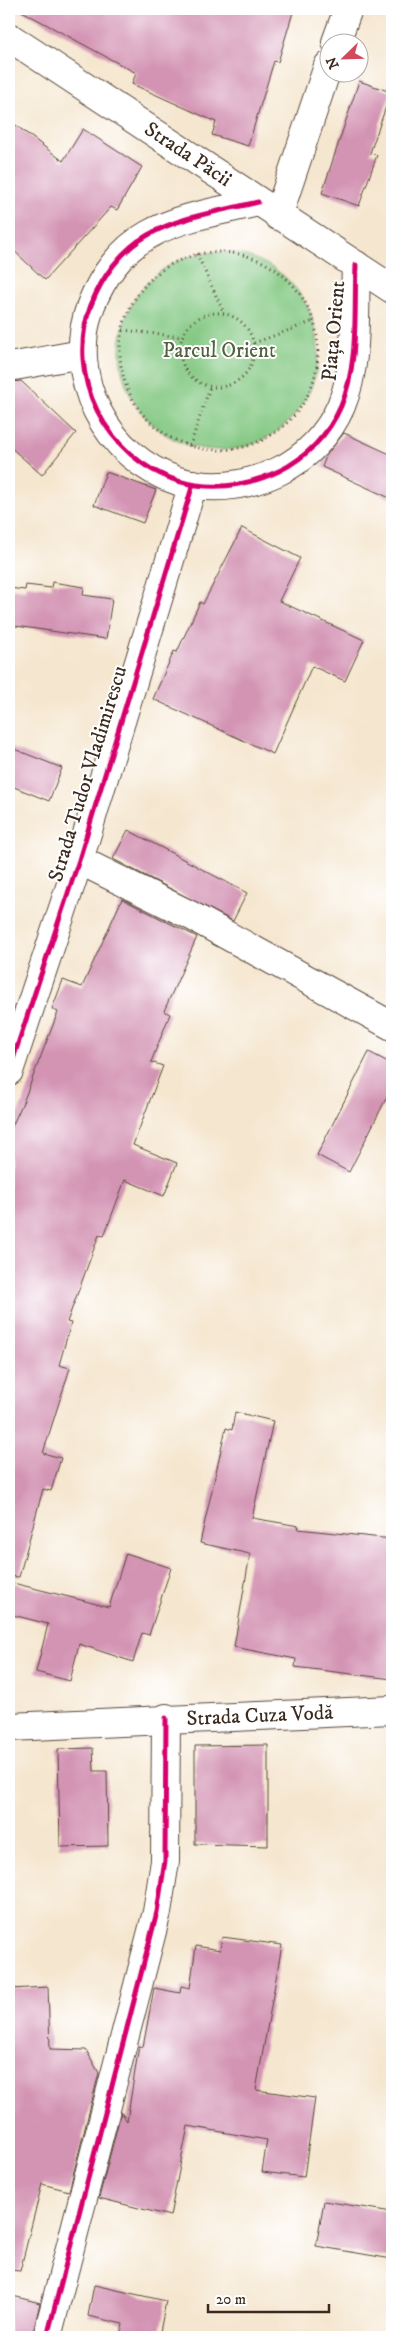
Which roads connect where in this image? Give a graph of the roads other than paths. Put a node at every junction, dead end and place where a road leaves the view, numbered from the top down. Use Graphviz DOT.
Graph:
graph roads {
  1 [pos="348,9"];
  2 [pos="340,32"];
  3 [pos="9,37"];
  4 [pos="321,82"];
  5 [pos="268,209"];
  6 [pos="356,266"];
  7 [pos="392,289"];
  8 [pos="82,354"];
  9 [pos="9,368"];
  10 [pos="194,484"];
  11 [pos="79,860"];
  12 [pos="392,1026"];
  13 [pos="9,1071"];
  14 [pos="392,1710"];
  15 [pos="166,1718"];
  16 [pos="9,1726"];
  17 [pos="47,2337"];
  1 -- 2 [label="street"];
  3 -- 5 [label="street, Strada Păcii"];
  4 -- 5 [label="street"];
  5 -- 6 [label="street, Strada Păcii"];
  5 -- 8 [label="street, Piața Orient"];
  6 -- 7 [label="street, Strada Păcii"];
  6 -- 10 [label="street, Piața Orient"];
  8 -- 9 [label="street"];
  8 -- 10 [label="street, Piața Orient"];
  10 -- 11 [label="street, Strada Tudor Vladimirescu"];
  11 -- 12 [label="street"];
  11 -- 13 [label="street, Strada Tudor Vladimirescu"];
  14 -- 15 [label="street, Strada Cuza Vodă"];
  15 -- 16 [label="street, Strada Cuza Vodă"];
  15 -- 17 [label="street"];
}
